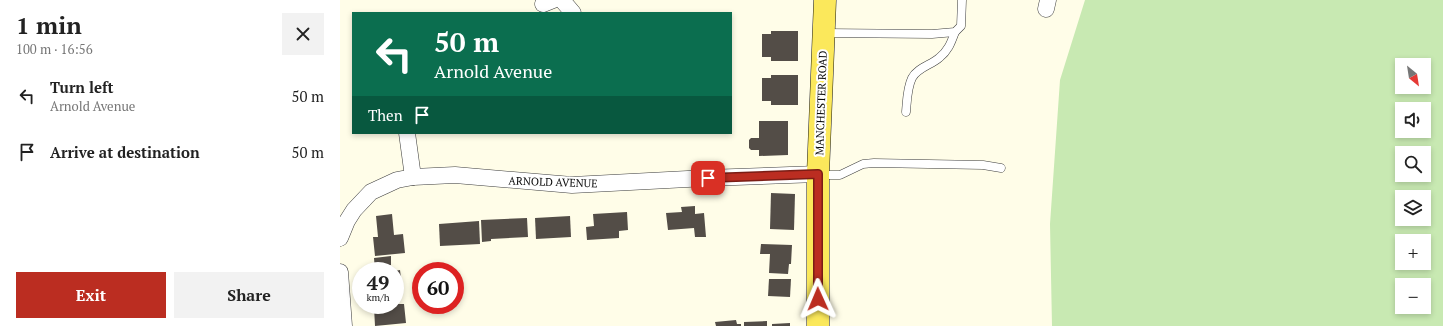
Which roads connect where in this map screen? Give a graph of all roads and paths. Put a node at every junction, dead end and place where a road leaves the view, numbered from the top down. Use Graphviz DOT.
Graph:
graph roads {
  1 [pos="562,0"];
  2 [pos="825,0"];
  3 [pos="962,0"];
  4 [pos="572,12"];
  5 [pos="955,32"];
  6 [pos="823,33"];
  7 [pos="906,112"];
  8 [pos="406,134"];
  9 [pos="1001,168"];
  10 [pos="818,174"];
  11 [pos="413,177"];
  12 [pos="340,237"];
  13 [pos="340,272"];
  14 [pos="344,326"];
  15 [pos="818,326"];
  1 -- 4 [label="street"];
  2 -- 6 [label="main road, MANCHESTER ROAD"];
  3 -- 5 [label="lane"];
  5 -- 6 [label="lane"];
  5 -- 7 [label="lane"];
  6 -- 10 [label="main road, MANCHESTER ROAD"];
  8 -- 11 [label="street"];
  9 -- 10 [label="lane"];
  10 -- 11 [label="street, ARNOLD AVENUE"];
  10 -- 15 [label="main road, MANCHESTER ROAD"];
  11 -- 12 [label="street, ARNOLD AVENUE"];
  13 -- 14 [label="street"];
}
